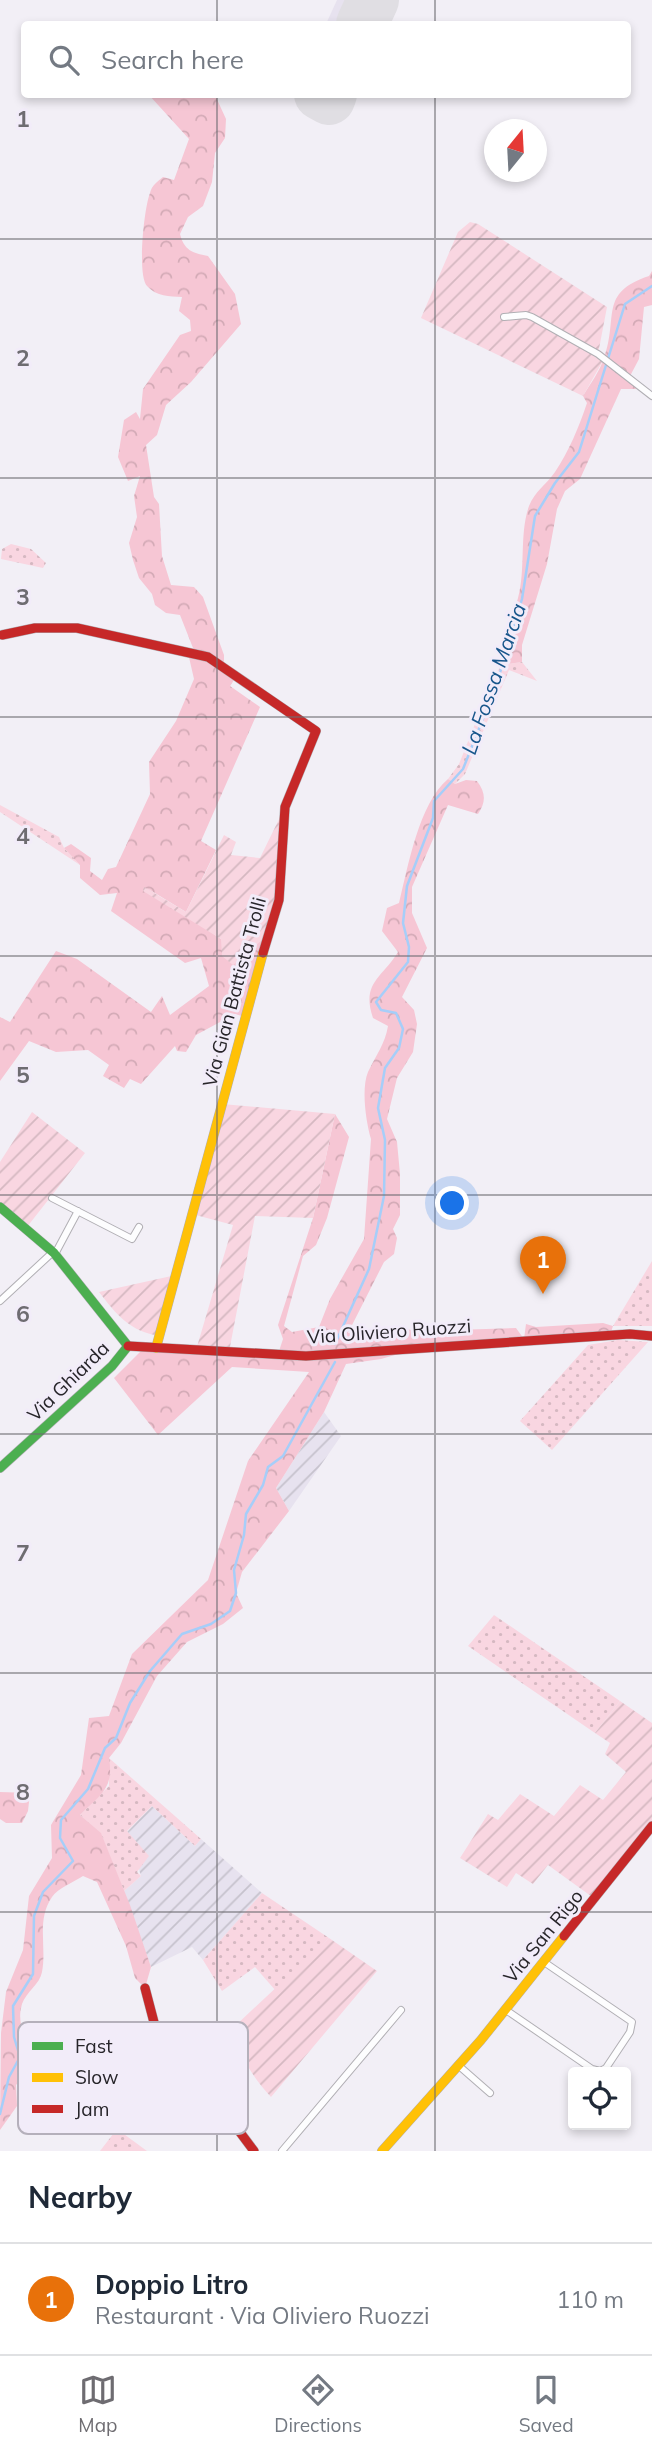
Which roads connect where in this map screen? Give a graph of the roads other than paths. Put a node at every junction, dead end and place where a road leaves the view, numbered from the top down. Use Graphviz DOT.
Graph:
graph roads {
  1 [pos="504,317"];
  2 [pos="652,397"];
  3 [pos="2,635"];
  4 [pos="52,1198"];
  5 [pos="0,1207"];
  6 [pos="78,1211"];
  7 [pos="139,1227"];
  8 [pos="54,1253"];
  9 [pos="0,1301"];
  10 [pos="652,1336"];
  11 [pos="128,1346"];
  12 [pos="156,1349"];
  13 [pos="0,1468"];
  14 [pos="652,1826"];
  15 [pos="544,1962"];
  16 [pos="145,1988"];
  17 [pos="401,2010"];
  18 [pos="506,2010"];
  19 [pos="154,2022"];
  20 [pos="458,2065"];
  21 [pos="490,2093"];
  22 [pos="241,2134"];
  23 [pos="254,2151"];
  24 [pos="282,2151"];
  25 [pos="382,2151"];
  1 -- 2 [label="street"];
  3 -- 12 [label="street, Via Gian Battista Trolli"];
  4 -- 6 [label="street"];
  5 -- 8 [label="street"];
  6 -- 7 [label="street"];
  6 -- 8 [label="street"];
  8 -- 9 [label="street"];
  8 -- 11 [label="street"];
  10 -- 12 [label="street, Via Oliviero Ruozzi"];
  11 -- 12 [label="street, Via Oliviero Ruozzi"];
  11 -- 13 [label="street, Via Ghiarda"];
  14 -- 15 [label="street, Via San Rigo"];
  15 -- 18 [label="street, Via San Rigo"];
  15 -- 18 [label="street"];
  16 -- 19 [label="street"];
  17 -- 24 [label="street"];
  18 -- 20 [label="street, Via San Rigo"];
  20 -- 21 [label="street"];
  20 -- 25 [label="street, Via San Rigo"];
  22 -- 23 [label="street"];
}
